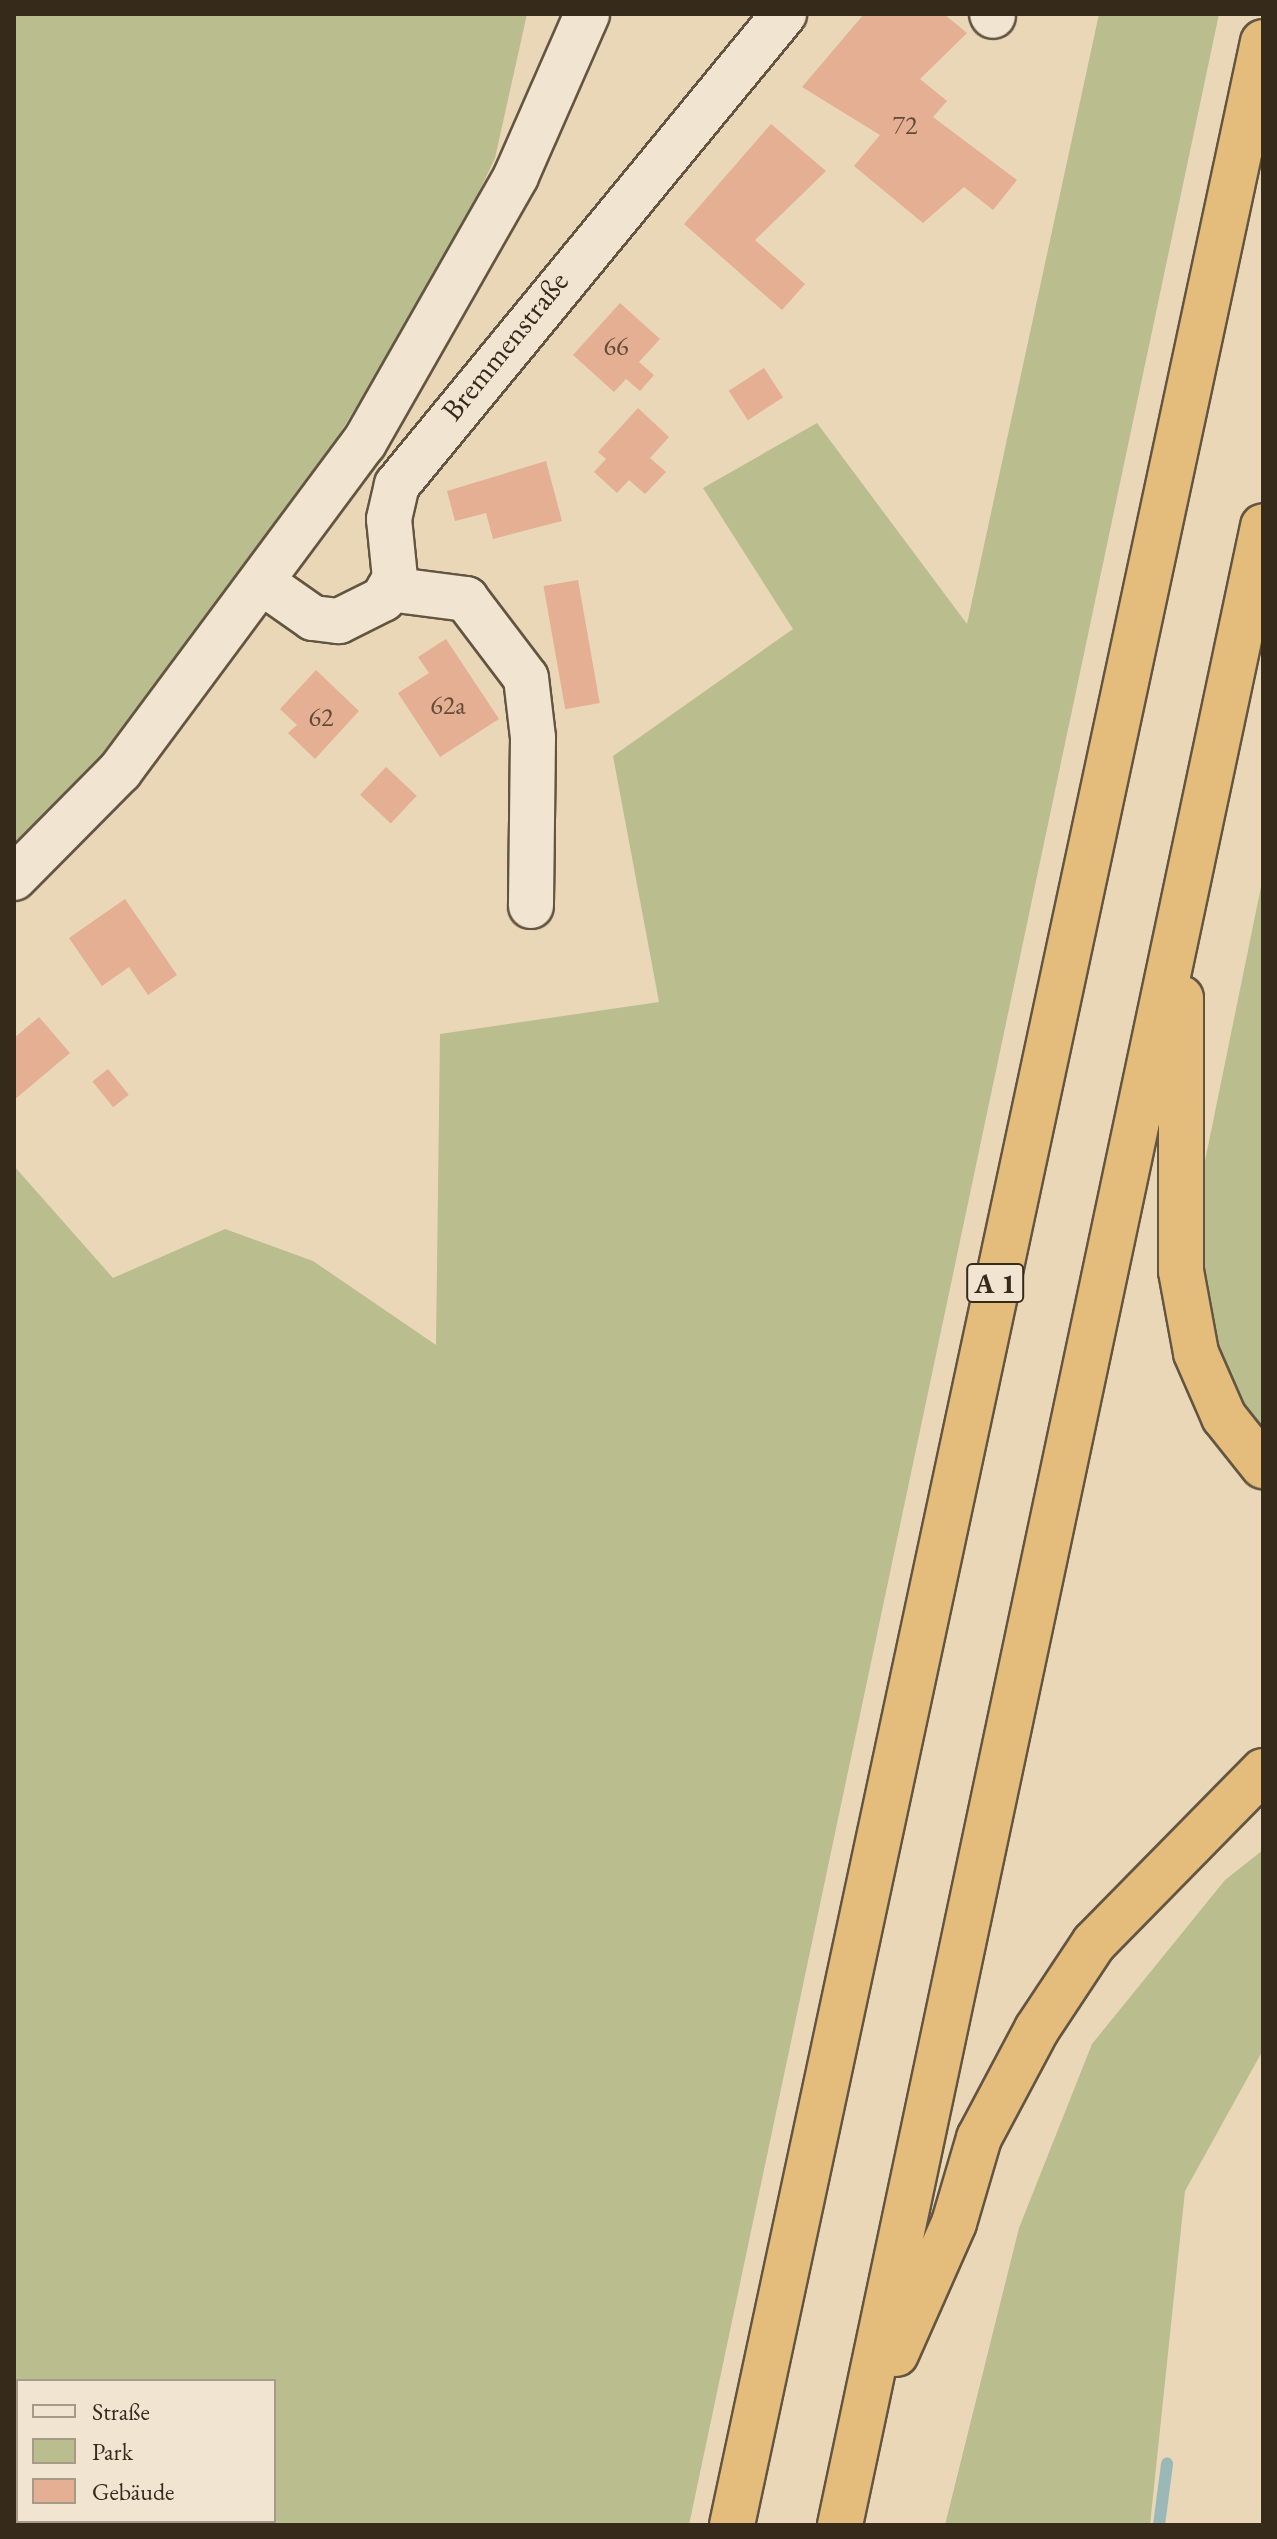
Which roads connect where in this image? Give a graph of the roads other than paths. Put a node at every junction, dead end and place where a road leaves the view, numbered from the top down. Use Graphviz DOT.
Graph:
graph roads {
  1 [pos="587,14"];
  2 [pos="784,14"];
  3 [pos="1263,42"];
  4 [pos="1263,526"];
  5 [pos="263,583"];
  6 [pos="389,589"];
  7 [pos="14,878"];
  8 [pos="531,906"];
  9 [pos="1179,924"];
  10 [pos="1263,1466"];
  11 [pos="1263,1771"];
  12 [pos="860,2436"];
  13 [pos="732,2525"];
  14 [pos="840,2525"];
  1 -- 5 [label="street, Bremmenstraße"];
  2 -- 6 [label="street, Bremmenstraße"];
  3 -- 13 [label="highway, A 1"];
  4 -- 9 [label="highway"];
  5 -- 6 [label="street"];
  5 -- 7 [label="street, Bremmenstraße"];
  6 -- 8 [label="street"];
  9 -- 10 [label="highway"];
  9 -- 12 [label="highway"];
  11 -- 12 [label="highway"];
  12 -- 14 [label="highway"];
}
